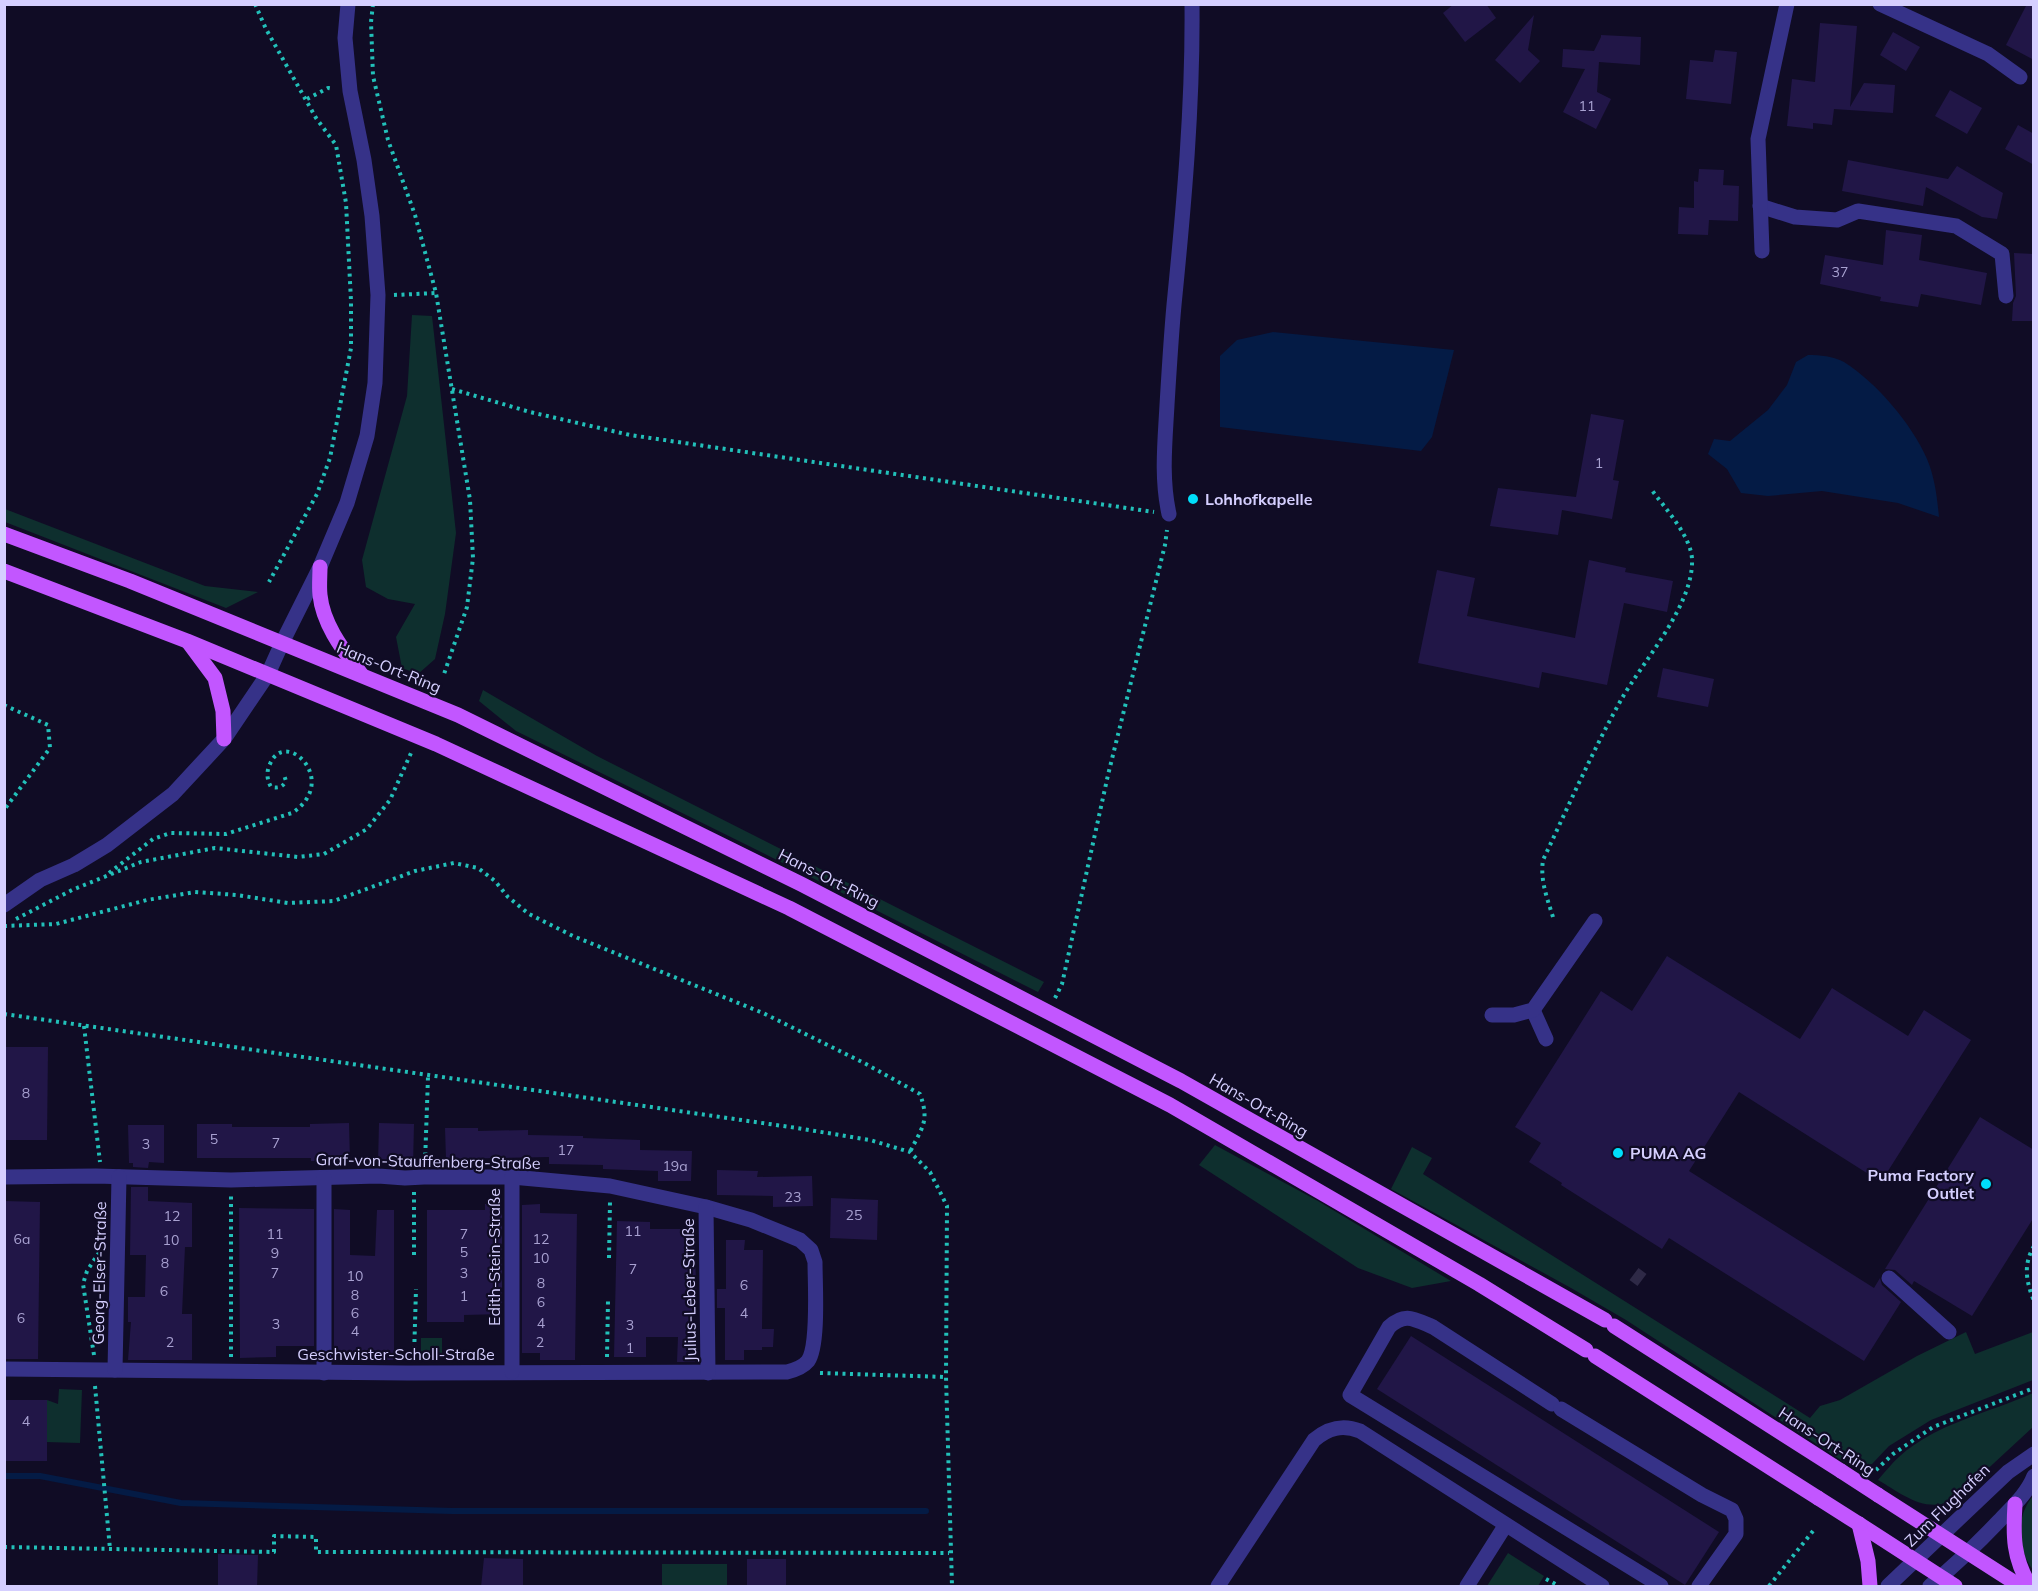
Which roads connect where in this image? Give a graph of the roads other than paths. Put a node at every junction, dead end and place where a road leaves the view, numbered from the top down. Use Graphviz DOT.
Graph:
graph roads {
  1 [pos="348,4"];
  2 [pos="1192,4"];
  3 [pos="1787,4"];
  4 [pos="1880,4"];
  5 [pos="2020,77"];
  6 [pos="1760,206"];
  7 [pos="1762,251"];
  8 [pos="2006,296"];
  9 [pos="1169,514"];
  10 [pos="4,534"];
  11 [pos="320,567"];
  12 [pos="4,571"];
  13 [pos="187,641"];
  14 [pos="282,643"];
  15 [pos="268,674"];
  16 [pos="361,674"];
  17 [pos="224,739"];
  18 [pos="4,905"];
  19 [pos="1594,921"];
  20 [pos="1533,1010"];
  21 [pos="1492,1015"];
  22 [pos="1546,1039"];
  23 [pos="4,1177"];
  24 [pos="118,1177"];
  25 [pos="512,1177"];
  26 [pos="324,1178"];
  27 [pos="706,1207"];
  28 [pos="1889,1278"];
  29 [pos="1949,1332"];
  30 [pos="4,1369"];
  31 [pos="115,1370"];
  32 [pos="512,1372"];
  33 [pos="788,1372"];
  34 [pos="324,1373"];
  35 [pos="708,1373"];
  36 [pos="2034,1454"];
  37 [pos="2034,1476"];
  38 [pos="2015,1504"];
  39 [pos="1859,1524"];
  40 [pos="1505,1526"];
  41 [pos="1942,1536"];
  42 [pos="1968,1553"];
  43 [pos="1916,1560"];
  44 [pos="1935,1582"];
  45 [pos="1218,1587"];
  46 [pos="1467,1587"];
  47 [pos="1602,1587"];
  48 [pos="1661,1587"];
  49 [pos="1699,1587"];
  50 [pos="1870,1587"];
  51 [pos="1888,1587"];
  52 [pos="1955,1587"];
  53 [pos="2020,1587"];
  54 [pos="2030,1587"];
  1 -- 11 [label="street"];
  2 -- 9 [label="street"];
  3 -- 6 [label="street"];
  4 -- 5 [label="street"];
  6 -- 7 [label="street"];
  6 -- 8 [label="street"];
  10 -- 14 [label="main road, Hans-Ort-Ring"];
  11 -- 14 [label="street"];
  11 -- 16 [label="main road"];
  12 -- 13 [label="main road"];
  13 -- 15 [label="main road"];
  13 -- 17 [label="main road"];
  14 -- 15 [label="street"];
  14 -- 16 [label="main road, Hans-Ort-Ring"];
  15 -- 17 [label="street"];
  15 -- 39 [label="main road, bridge"];
  16 -- 41 [label="main road, Hans-Ort-Ring, bridge"];
  17 -- 18 [label="street"];
  19 -- 20 [label="street"];
  20 -- 21 [label="street"];
  20 -- 22 [label="street"];
  23 -- 24 [label="street, Graf-von-Stauffenberg-Straße"];
  24 -- 26 [label="street, Graf-von-Stauffenberg-Straße"];
  24 -- 31 [label="street, Georg-Elser-Straße"];
  25 -- 26 [label="street, Graf-von-Stauffenberg-Straße"];
  25 -- 27 [label="street, Graf-von-Stauffenberg-Straße"];
  25 -- 32 [label="street, Edith-Stein-Straße"];
  26 -- 34 [label="street"];
  27 -- 33 [label="street, Graf-von-Stauffenberg-Straße"];
  27 -- 35 [label="street, Julius-Leber-Straße"];
  28 -- 29 [label="street"];
  30 -- 31 [label="street, Geschwister-Scholl-Straße"];
  31 -- 34 [label="street, Geschwister-Scholl-Straße"];
  32 -- 34 [label="street, Geschwister-Scholl-Straße"];
  32 -- 35 [label="street, Geschwister-Scholl-Straße"];
  33 -- 35 [label="street, Geschwister-Scholl-Straße"];
  36 -- 41 [label="street, Zum Flughafen"];
  37 -- 38 [label="street"];
  38 -- 42 [label="street"];
  38 -- 54 [label="main road"];
  39 -- 43 [label="main road"];
  39 -- 50 [label="main road"];
  40 -- 45 [label="street"];
  40 -- 46 [label="street"];
  40 -- 47 [label="street"];
  41 -- 42 [label="main road, Hans-Ort-Ring"];
  41 -- 43 [label="street, Zum Flughafen"];
  42 -- 44 [label="street"];
  42 -- 53 [label="main road, Hans-Ort-Ring"];
  43 -- 44 [label="main road"];
  43 -- 51 [label="street, Zum Flughafen"];
  44 -- 52 [label="main road"];
  48 -- 49 [label="street"];
}
